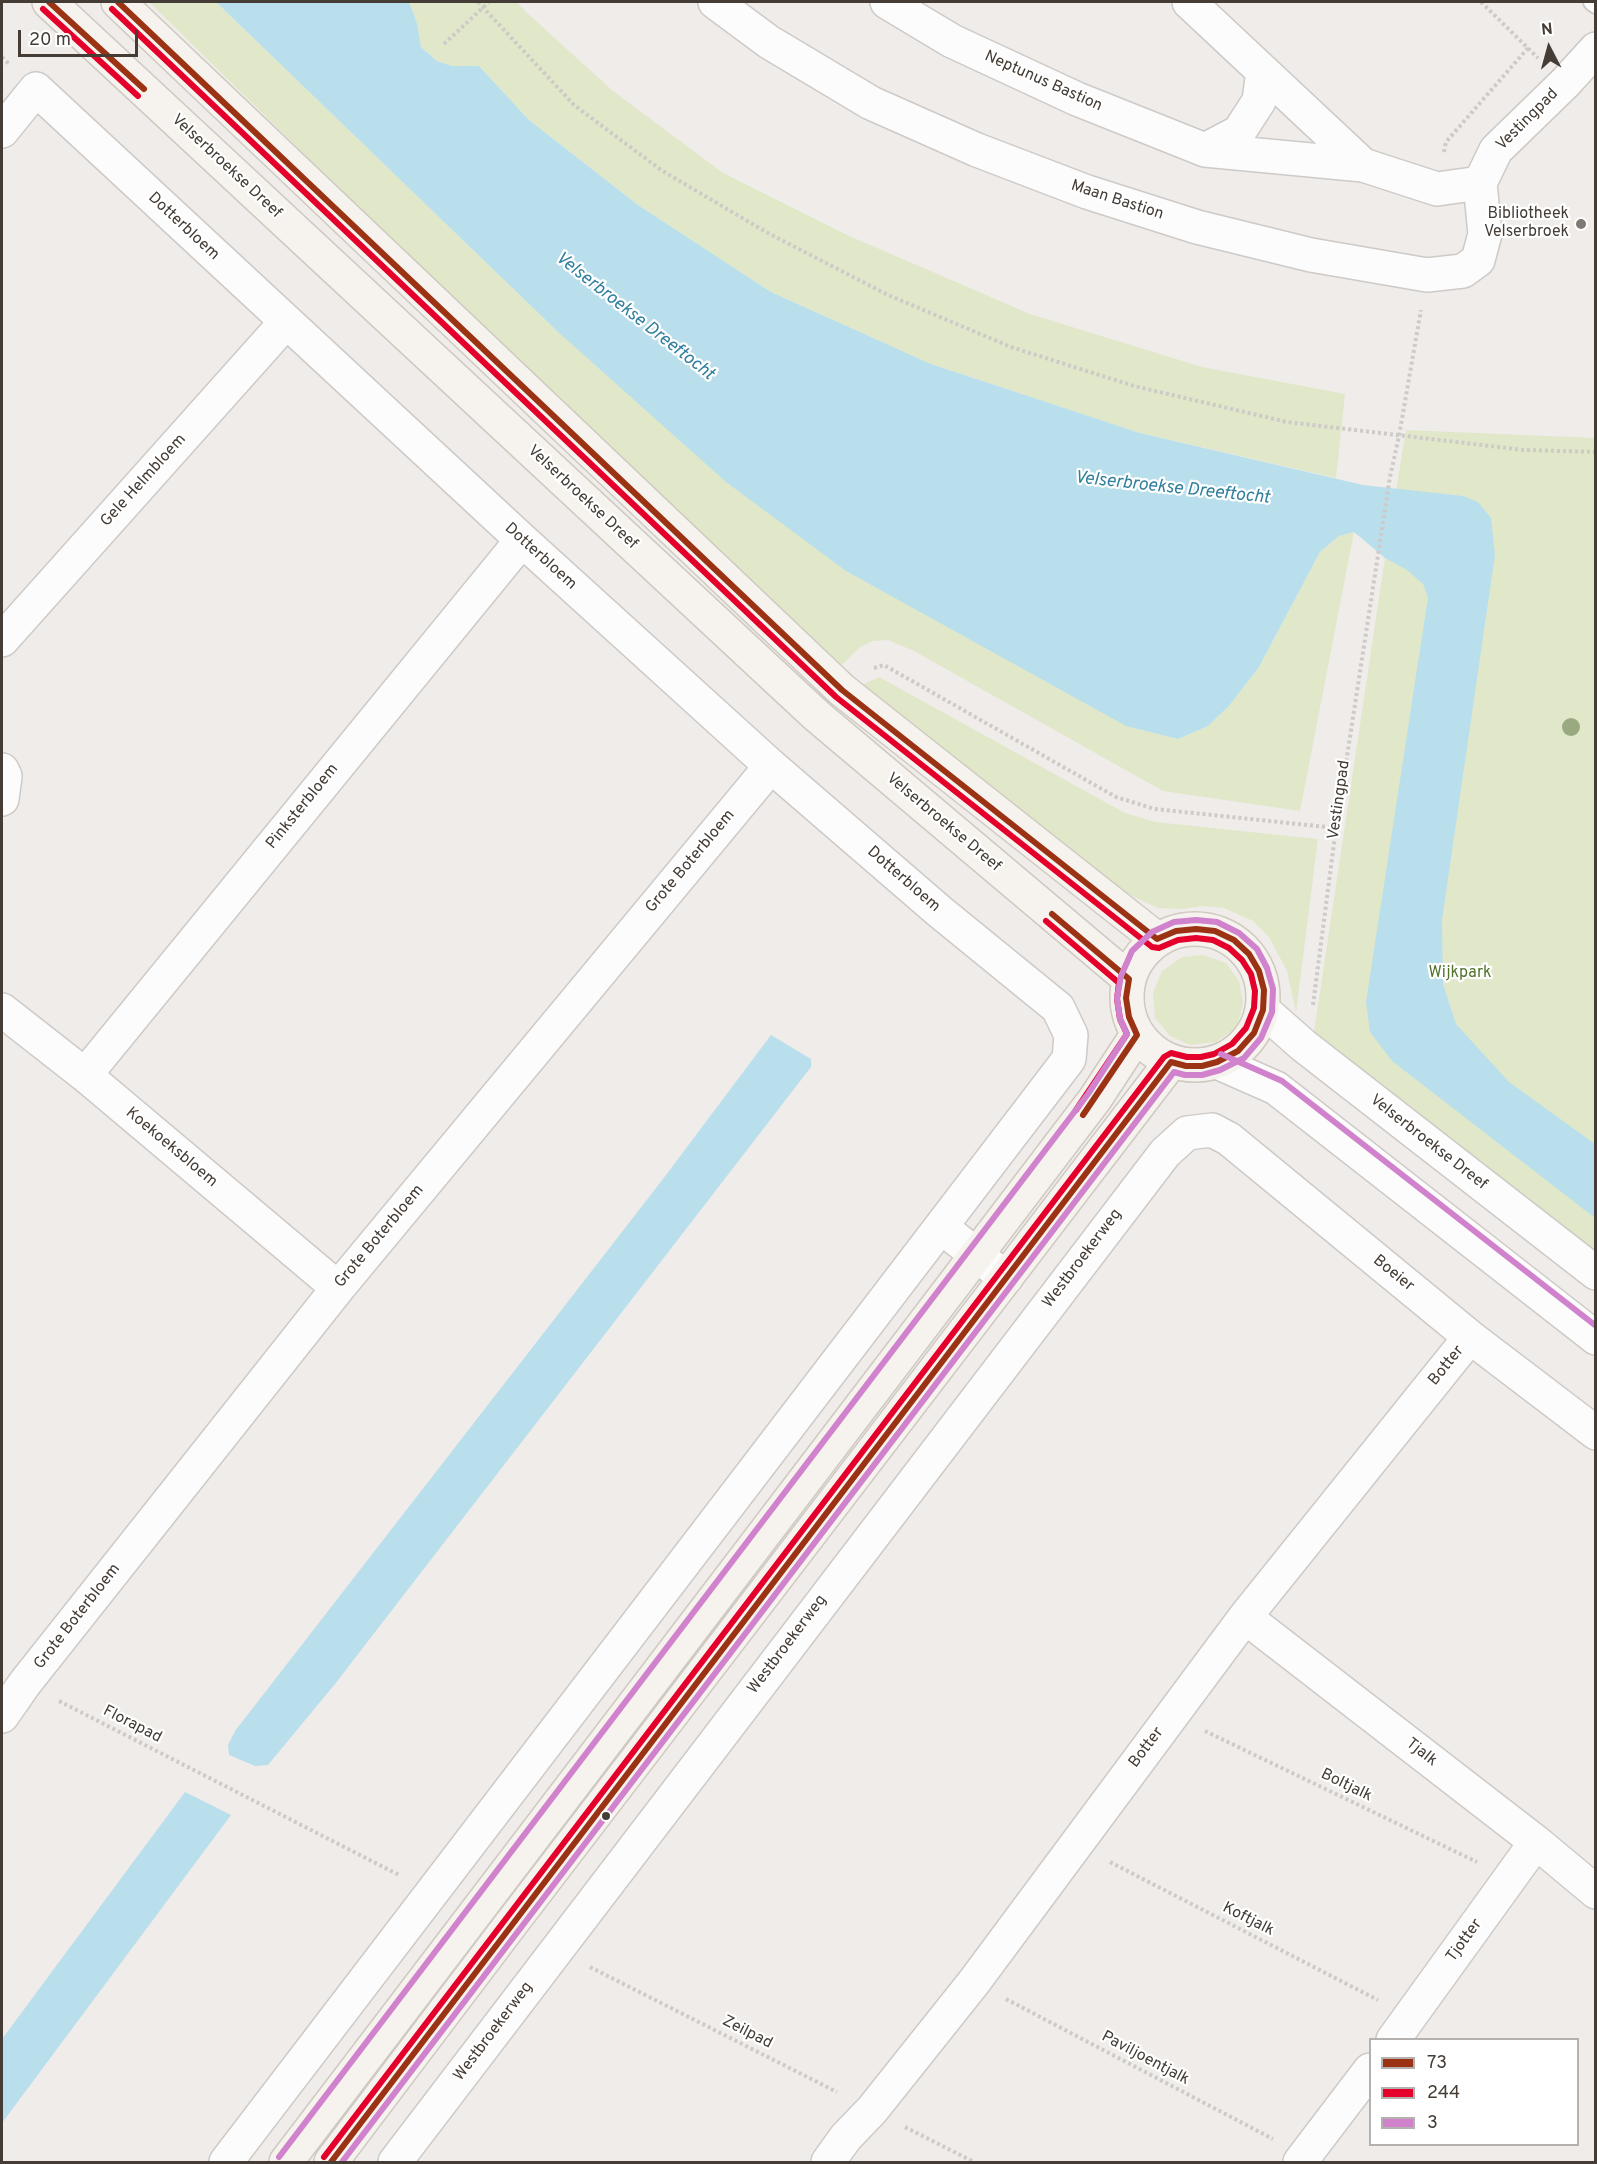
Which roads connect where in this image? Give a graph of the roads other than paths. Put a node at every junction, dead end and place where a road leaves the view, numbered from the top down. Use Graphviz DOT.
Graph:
graph roads {
  1 [pos="49,2"];
  2 [pos="118,2"];
  3 [pos="715,2"];
  4 [pos="887,2"];
  5 [pos="1189,2"];
  6 [pos="1592,2"];
  7 [pos="1596,5"];
  8 [pos="1596,49"];
  9 [pos="1263,71"];
  10 [pos="2,131"];
  11 [pos="1205,150"];
  12 [pos="1363,165"];
  13 [pos="1480,183"];
  14 [pos="286,322"];
  15 [pos="522,540"];
  16 [pos="2,640"];
  17 [pos="771,766"];
  18 [pos="2,770"];
  19 [pos="2,799"];
  20 [pos="1157,939"];
  21 [pos="1129,979"];
  22 [pos="2,1010"];
  23 [pos="1263,1010"];
  24 [pos="1137,1035"];
  25 [pos="1172,1062"];
  26 [pos="1217,1062"];
  27 [pos="85,1075"];
  28 [pos="1187,1133"];
  29 [pos="941,1227"];
  30 [pos="976,1255"];
  31 [pos="1596,1273"];
  32 [pos="1006,1278"];
  33 [pos="338,1288"];
  34 [pos="1470,1337"];
  35 [pos="1596,1338"];
  36 [pos="1596,1433"];
  37 [pos="1245,1617"];
  38 [pos="2,1716"];
  39 [pos="1536,1842"];
  40 [pos="1596,1892"];
  41 [pos="1402,2028"];
  42 [pos="1369,2073"];
  43 [pos="1303,2159"];
  44 [pos="226,2163"];
  45 [pos="286,2163"];
  46 [pos="331,2163"];
  47 [pos="395,2163"];
  48 [pos="828,2163"];
  1 -- 21 [label="main road, Velserbroekse Dreef"];
  2 -- 20 [label="main road"];
  3 -- 13 [label="street, Maan Bastion"];
  4 -- 11 [label="street, Neptunus Bastion"];
  5 -- 9 [label="street, Neptunus Bastion"];
  6 -- 7 [label="lane"];
  8 -- 13 [label="street, Vestingpad"];
  9 -- 11 [label="street"];
  9 -- 12 [label="street, Neptunus Bastion"];
  10 -- 14 [label="street, Dotterbloem"];
  11 -- 12 [label="street, Neptunus Bastion"];
  12 -- 13 [label="street, Neptunus Bastion"];
  14 -- 15 [label="street, Dotterbloem"];
  14 -- 16 [label="street, Gele Helmbloem"];
  15 -- 17 [label="street, Dotterbloem"];
  15 -- 27 [label="street, Pinksterbloem"];
  17 -- 29 [label="street, Dotterbloem"];
  17 -- 33 [label="street, Grote Boterbloem"];
  18 -- 19 [label="street"];
  20 -- 21 [label="main road"];
  20 -- 23 [label="main road"];
  21 -- 24 [label="main road"];
  22 -- 27 [label="street, Koekoeksbloem"];
  23 -- 26 [label="main road"];
  23 -- 31 [label="street, Velserbroekse Dreef"];
  24 -- 25 [label="main road"];
  24 -- 30 [label="main road"];
  25 -- 26 [label="main road"];
  25 -- 32 [label="main road"];
  26 -- 35 [label="street"];
  27 -- 33 [label="street, Koekoeksbloem"];
  28 -- 34 [label="street, Boeier"];
  28 -- 47 [label="street, Westbroekerweg"];
  29 -- 30 [label="street"];
  29 -- 44 [label="street"];
  30 -- 32 [label="street"];
  30 -- 45 [label="main road"];
  32 -- 46 [label="main road"];
  33 -- 38 [label="street, Grote Boterbloem"];
  34 -- 36 [label="street, Boeier"];
  34 -- 37 [label="street, Botter"];
  37 -- 39 [label="street, Tjalk"];
  37 -- 48 [label="street, Botter"];
  39 -- 40 [label="street, Tjalk"];
  39 -- 41 [label="street, Tjotter"];
  42 -- 43 [label="street"];
}
